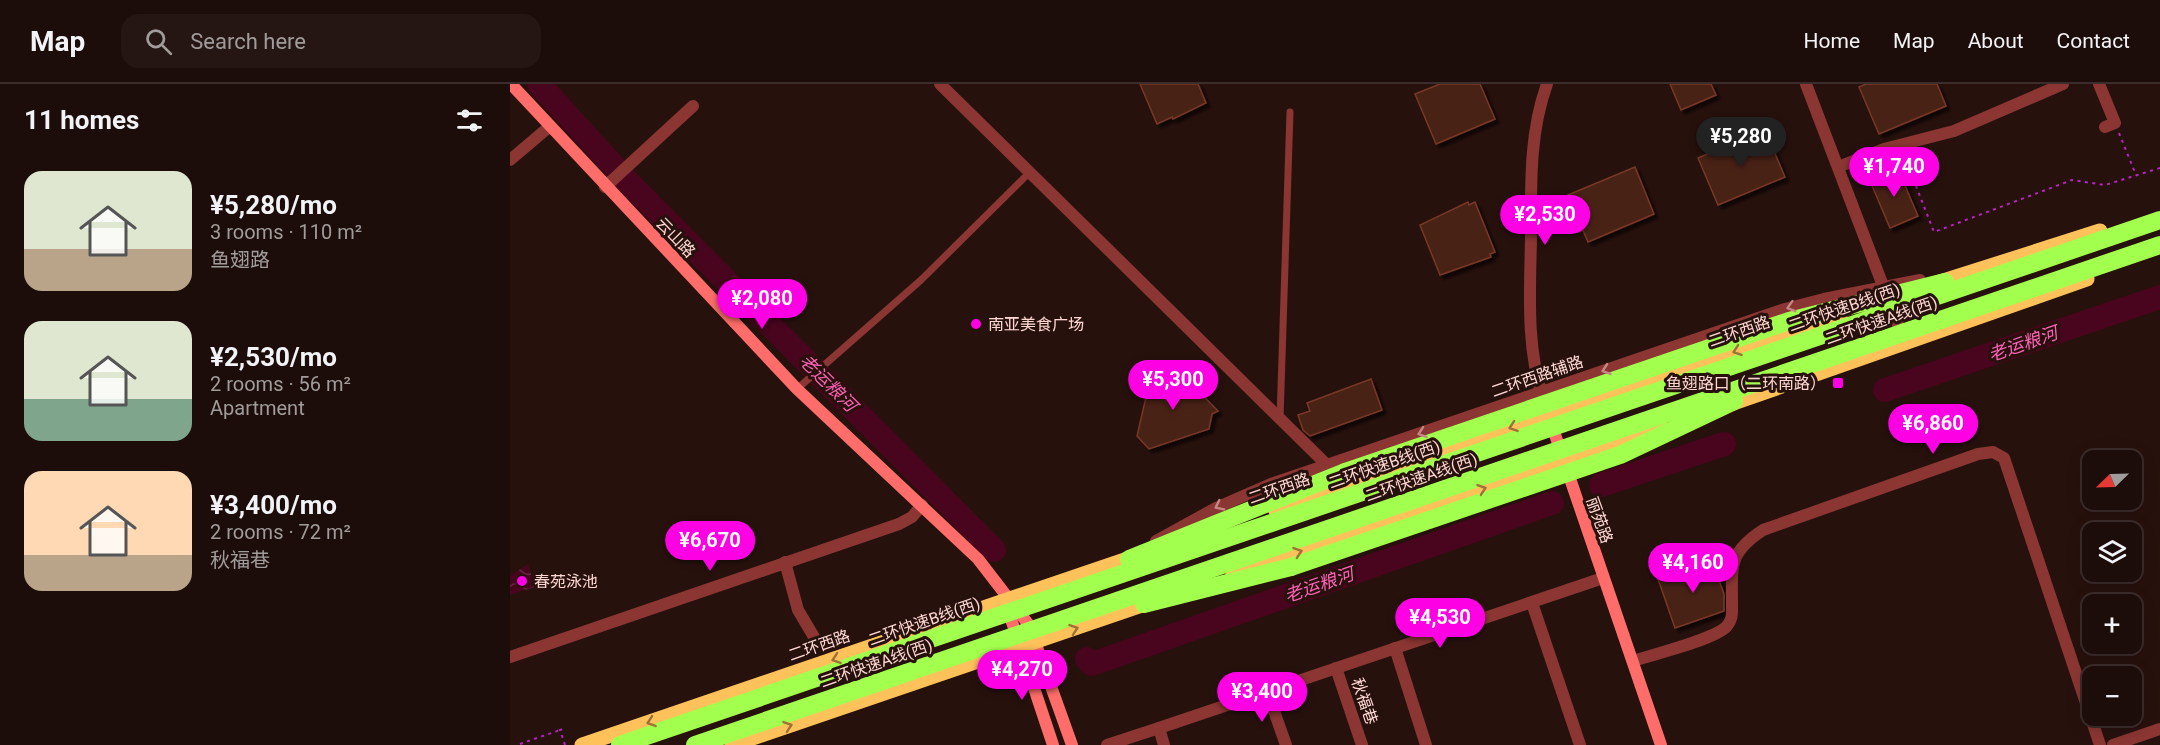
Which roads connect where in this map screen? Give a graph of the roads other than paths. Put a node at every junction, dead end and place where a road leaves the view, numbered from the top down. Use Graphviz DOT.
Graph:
graph roads {
  1 [pos="511,84"];
  2 [pos="940,84"];
  3 [pos="1547,84"];
  4 [pos="1806,84"];
  5 [pos="2063,84"];
  6 [pos="2099,84"];
  7 [pos="693,106"];
  8 [pos="1290,112"];
  9 [pos="2110,125"];
  10 [pos="549,127"];
  11 [pos="510,160"];
  12 [pos="1838,167"];
  13 [pos="1029,172"];
  14 [pos="609,183"];
  15 [pos="2160,213"];
  16 [pos="2160,219"];
  17 [pos="2160,245"];
  18 [pos="2160,252"];
  19 [pos="2017,268"];
  20 [pos="1886,293"];
  21 [pos="1886,339"];
  22 [pos="1905,345"];
  23 [pos="797,388"];
  24 [pos="1541,392"];
  25 [pos="1547,411"];
  26 [pos="1280,419"];
  27 [pos="1563,461"];
  28 [pos="1327,465"];
  29 [pos="922,505"];
  30 [pos="1129,559"];
  31 [pos="785,562"];
  32 [pos="1603,578"];
  33 [pos="1008,600"];
  34 [pos="1532,603"];
  35 [pos="1144,604"];
  36 [pos="814,637"];
  37 [pos="1034,642"];
  38 [pos="1018,647"];
  39 [pos="1395,648"];
  40 [pos="510,657"];
  41 [pos="1633,661"];
  42 [pos="1336,668"];
  43 [pos="1267,691"];
  44 [pos="1159,728"];
  45 [pos="2160,729"];
  46 [pos="582,745"];
  47 [pos="620,745"];
  48 [pos="695,745"];
  49 [pos="732,745"];
  50 [pos="1053,745"];
  51 [pos="1072,745"];
  52 [pos="1107,745"];
  53 [pos="1164,745"];
  54 [pos="1286,745"];
  55 [pos="1362,745"];
  56 [pos="1426,745"];
  57 [pos="1580,745"];
  58 [pos="1662,745"];
  59 [pos="2100,745"];
  60 [pos="2113,745"];
  1 -- 10 [label="street, 云山路"];
  2 -- 13 [label="street"];
  3 -- 24 [label="street"];
  4 -- 12 [label="street"];
  5 -- 12 [label="street"];
  6 -- 9 [label="street"];
  7 -- 14 [label="street"];
  8 -- 26 [label="lane"];
  10 -- 11 [label="street"];
  10 -- 14 [label="street, 云山路"];
  12 -- 20 [label="street"];
  13 -- 23 [label="lane"];
  13 -- 26 [label="street"];
  14 -- 23 [label="street, 云山路"];
  15 -- 20 [label="main road, 二环西路"];
  16 -- 19 [label="highway, 二环快速B线(西), bridge"];
  17 -- 21 [label="highway, 二环快速A线(西), bridge"];
  18 -- 22 [label="main road"];
  19 -- 30 [label="highway, bridge"];
  19 -- 47 [label="highway, 二环快速B线(西), bridge"];
  20 -- 22 [label="street"];
  20 -- 24 [label="street, 二环西路辅路, one-way"];
  20 -- 25 [label="main road, 二环西路, one-way"];
  21 -- 35 [label="highway, bridge"];
  21 -- 48 [label="highway, 二环快速A线(西), bridge"];
  22 -- 27 [label="main road"];
  23 -- 29 [label="street, 云山路"];
  24 -- 25 [label="street"];
  24 -- 28 [label="street, 二环西路辅路, one-way"];
  25 -- 27 [label="street, 丽苑路"];
  25 -- 30 [label="main road, 二环西路, one-way"];
  26 -- 28 [label="street"];
  27 -- 32 [label="street, 丽苑路"];
  35 -- 27 [label="main road, one-way"];
  28 -- 30 [label="street, 二环西路辅路, one-way"];
  29 -- 31 [label="street"];
  29 -- 33 [label="street, 云山路"];
  30 -- 33 [label="main road, 二环西路"];
  31 -- 36 [label="street"];
  31 -- 40 [label="street"];
  32 -- 34 [label="street"];
  32 -- 41 [label="street, 丽苑路"];
  33 -- 37 [label="street, 云山路"];
  33 -- 38 [label="street"];
  33 -- 46 [label="main road, 二环西路, one-way"];
  34 -- 39 [label="street"];
  34 -- 57 [label="street"];
  37 -- 35 [label="main road, one-way"];
  37 -- 38 [label="main road"];
  37 -- 51 [label="street, 云山路"];
  49 -- 38 [label="main road, one-way"];
  38 -- 50 [label="street"];
  39 -- 42 [label="street"];
  39 -- 56 [label="street"];
  41 -- 58 [label="street, 丽苑路"];
  41 -- 59 [label="street"];
  42 -- 43 [label="street"];
  42 -- 55 [label="street, 秋福巷"];
  43 -- 44 [label="street"];
  43 -- 54 [label="street"];
  44 -- 52 [label="street"];
  44 -- 53 [label="street"];
  45 -- 60 [label="street"];
}
